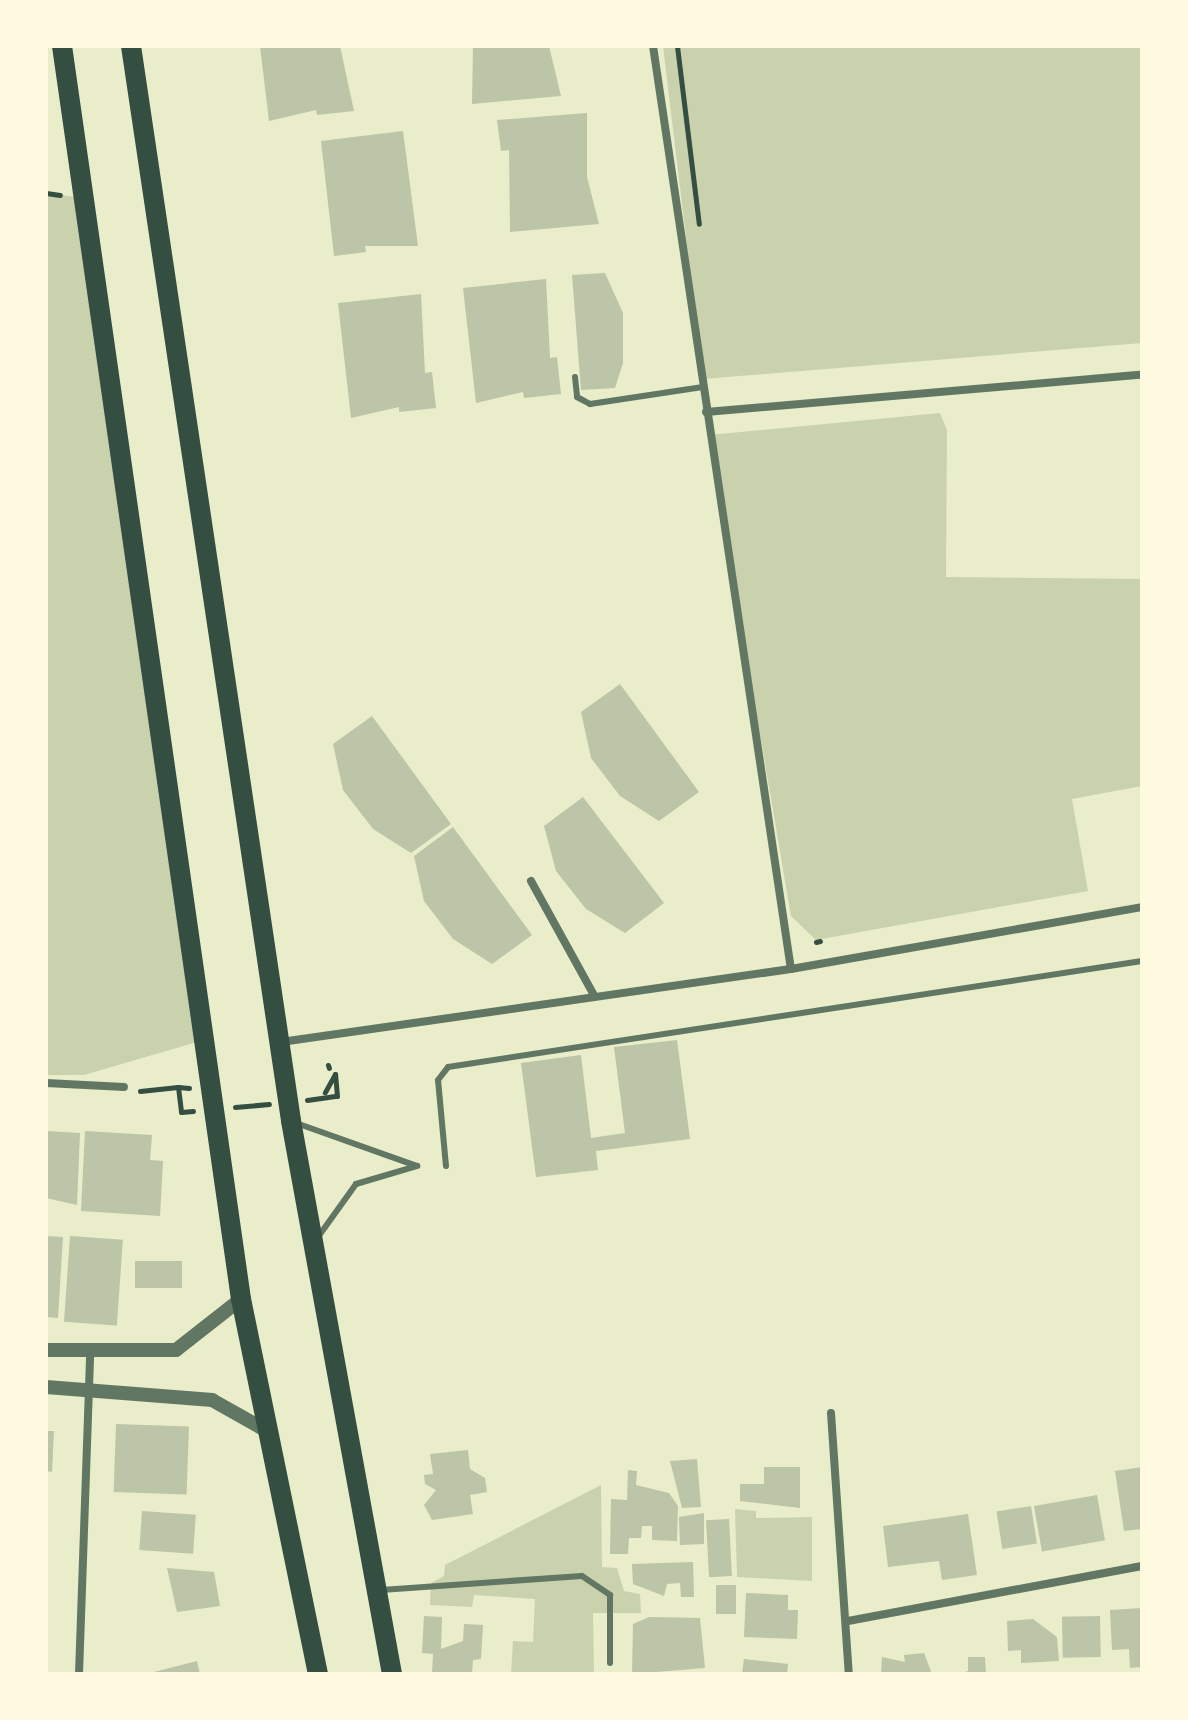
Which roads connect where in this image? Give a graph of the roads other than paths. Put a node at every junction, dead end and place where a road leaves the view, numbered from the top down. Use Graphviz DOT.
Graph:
graph roads {
  1 [pos="62,46"];
  2 [pos="131,46"];
  3 [pos="653,46"];
  4 [pos="1142,375"];
  5 [pos="575,377"];
  6 [pos="703,387"];
  7 [pos="706,412"];
  8 [pos="531,881"];
  9 [pos="1142,907"];
  10 [pos="1142,961"];
  11 [pos="791,969"];
  12 [pos="595,997"];
  13 [pos="280,1043"];
  14 [pos="46,1083"];
  15 [pos="124,1087"];
  16 [pos="291,1121"];
  17 [pos="446,1166"];
  18 [pos="315,1244"];
  19 [pos="241,1299"];
  20 [pos="46,1350"];
  21 [pos="90,1352"];
  22 [pos="46,1387"];
  23 [pos="88,1389"];
  24 [pos="831,1413"];
  25 [pos="267,1431"];
  26 [pos="1142,1566"];
  27 [pos="377,1590"];
  28 [pos="848,1621"];
  29 [pos="610,1663"];
  30 [pos="79,1674"];
  31 [pos="318,1674"];
  32 [pos="392,1674"];
  33 [pos="849,1674"];
  1 -- 19 [label="main road"];
  2 -- 13 [label="main road"];
  3 -- 6 [label="street"];
  4 -- 7 [label="street"];
  5 -- 6 [label="lane"];
  6 -- 7 [label="street"];
  7 -- 11 [label="street"];
  8 -- 12 [label="street"];
  9 -- 11 [label="street"];
  10 -- 17 [label="lane"];
  11 -- 12 [label="street"];
  12 -- 13 [label="street"];
  13 -- 16 [label="main road"];
  14 -- 15 [label="street"];
  16 -- 18 [label="main road"];
  16 -- 18 [label="lane"];
  18 -- 27 [label="main road"];
  19 -- 21 [label="street"];
  19 -- 25 [label="main road"];
  20 -- 21 [label="street"];
  21 -- 23 [label="street"];
  22 -- 23 [label="street"];
  23 -- 25 [label="street"];
  23 -- 30 [label="street"];
  24 -- 28 [label="street"];
  25 -- 31 [label="main road"];
  26 -- 28 [label="street"];
  27 -- 29 [label="lane"];
  27 -- 32 [label="main road"];
  28 -- 33 [label="street"];
}
